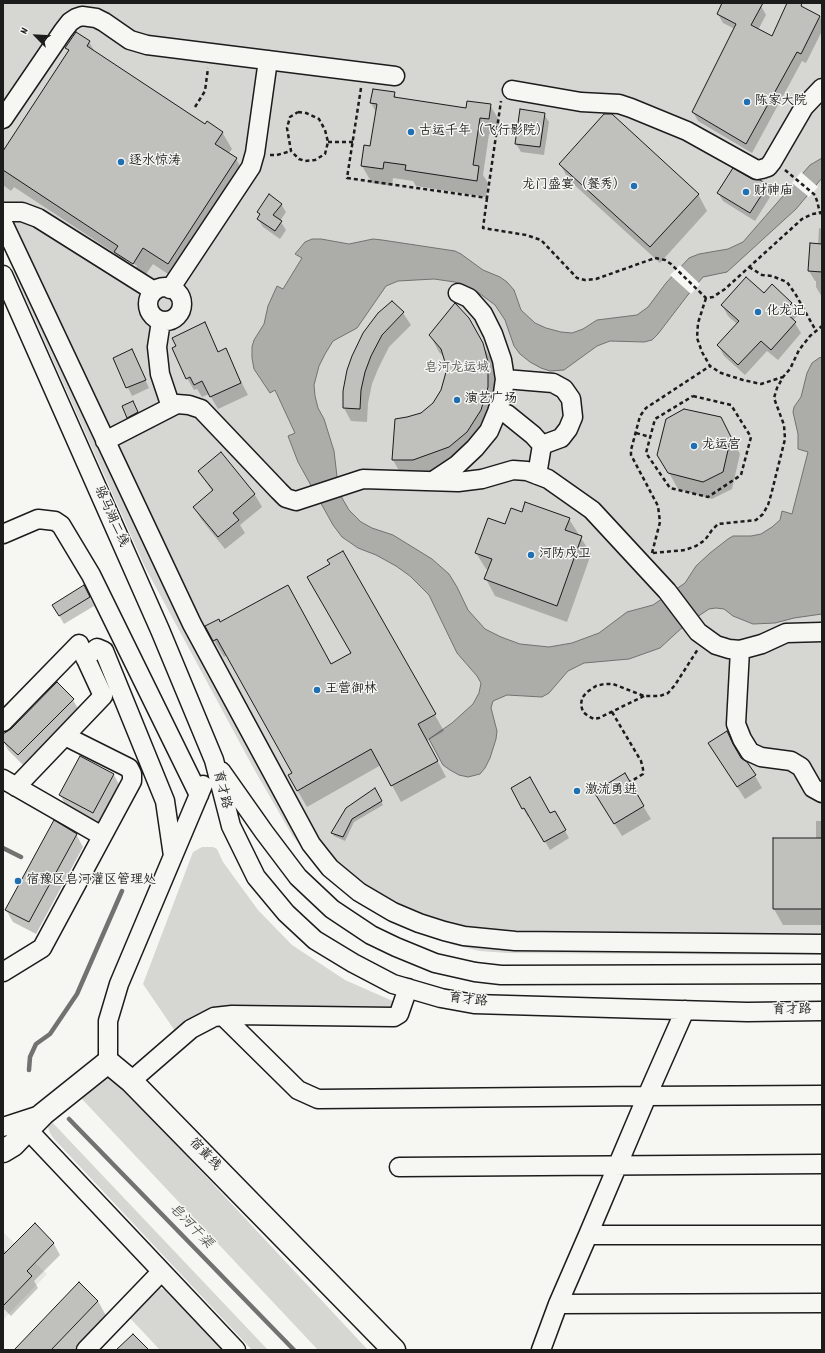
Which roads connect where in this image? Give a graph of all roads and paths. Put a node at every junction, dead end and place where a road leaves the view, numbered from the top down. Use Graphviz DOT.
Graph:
graph roads {
  1 [pos="210,53"];
  2 [pos="268,60"];
  3 [pos="363,72"];
  4 [pos="395,76"];
  5 [pos="822,88"];
  6 [pos="512,90"];
  7 [pos="196,107"];
  8 [pos="3,119"];
  9 [pos="328,142"];
  10 [pos="353,142"];
  11 [pos="291,151"];
  12 [pos="255,153"];
  13 [pos="772,162"];
  14 [pos="487,198"];
  15 [pos="3,212"];
  16 [pos="821,213"];
  17 [pos="3,223"];
  18 [pos="749,267"];
  19 [pos="3,275"];
  20 [pos="162,290"];
  21 [pos="458,293"];
  22 [pos="706,298"];
  23 [pos="161,321"];
  24 [pos="822,326"];
  25 [pos="816,331"];
  26 [pos="710,366"];
  27 [pos="783,377"];
  28 [pos="504,379"];
  29 [pos="171,407"];
  30 [pos="497,412"];
  31 [pos="636,433"];
  32 [pos="650,437"];
  33 [pos="105,441"];
  34 [pos="542,445"];
  35 [pos="536,475"];
  36 [pos="433,481"];
  37 [pos="3,534"];
  38 [pos="652,554"];
  39 [pos="634,556"];
  40 [pos="822,632"];
  41 [pos="706,637"];
  42 [pos="740,650"];
  43 [pos="85,658"];
  44 [pos="644,696"];
  45 [pos="612,712"];
  46 [pos="3,722"];
  47 [pos="65,736"];
  48 [pos="214,760"];
  49 [pos="630,782"];
  50 [pos="9,783"];
  51 [pos="822,793"];
  52 [pos="199,795"];
  53 [pos="102,836"];
  54 [pos="173,857"];
  55 [pos="822,944"];
  56 [pos="3,972"];
  57 [pos="822,974"];
  58 [pos="408,988"];
  59 [pos="685,1010"];
  60 [pos="822,1011"];
  61 [pos="223,1016"];
  62 [pos="108,1062"];
  63 [pos="131,1081"];
  64 [pos="822,1095"];
  65 [pos="647,1096"];
  66 [pos="43,1114"];
  67 [pos="3,1127"];
  68 [pos="28,1130"];
  69 [pos="3,1151"];
  70 [pos="822,1164"];
  71 [pos="618,1165"];
  72 [pos="399,1167"];
  73 [pos="588,1235"];
  74 [pos="822,1235"];
  75 [pos="161,1272"];
  76 [pos="558,1304"];
  77 [pos="822,1304"];
  78 [pos="86,1350"];
  79 [pos="236,1350"];
  80 [pos="394,1350"];
  81 [pos="541,1350"];
  1 -- 2 [label="street"];
  1 -- 7 [label="path"];
  1 -- 8 [label="street"];
  2 -- 3 [label="street"];
  2 -- 12 [label="street"];
  3 -- 4 [label="street"];
  3 -- 10 [label="path"];
  5 -- 13 [label="street"];
  6 -- 13 [label="street"];
  6 -- 14 [label="path"];
  9 -- 10 [label="path"];
  9 -- 11 [label="path"];
  9 -- 11 [label="path"];
  10 -- 14 [label="path"];
  11 -- 12 [label="path"];
  12 -- 20 [label="street"];
  13 -- 16 [label="path"];
  14 -- 22 [label="path"];
  15 -- 20 [label="street"];
  16 -- 18 [label="path"];
  17 -- 33 [label="street"];
  18 -- 22 [label="path"];
  18 -- 25 [label="path"];
  19 -- 48 [label="street, 骆马湖二线"];
  20 -- 23 [label="street"];
  20 -- 23 [label="street"];
  21 -- 28 [label="street"];
  22 -- 26 [label="path"];
  23 -- 29 [label="street"];
  24 -- 25 [label="path"];
  25 -- 27 [label="path"];
  26 -- 27 [label="path"];
  26 -- 31 [label="path"];
  27 -- 38 [label="path"];
  28 -- 30 [label="street"];
  28 -- 34 [label="street"];
  29 -- 33 [label="street"];
  29 -- 36 [label="street"];
  30 -- 34 [label="street"];
  30 -- 36 [label="street"];
  31 -- 32 [label="path"];
  31 -- 38 [label="path"];
  32 -- 32 [label="path"];
  33 -- 55 [label="street"];
  34 -- 35 [label="street"];
  35 -- 36 [label="street"];
  35 -- 39 [label="street"];
  37 -- 52 [label="street"];
  38 -- 39 [label="path"];
  39 -- 41 [label="street"];
  40 -- 42 [label="street"];
  41 -- 42 [label="street"];
  41 -- 44 [label="path"];
  42 -- 51 [label="street"];
  43 -- 46 [label="street"];
  43 -- 47 [label="street"];
  43 -- 54 [label="street"];
  44 -- 45 [label="path"];
  44 -- 45 [label="path"];
  45 -- 49 [label="path"];
  47 -- 50 [label="street"];
  47 -- 53 [label="street"];
  48 -- 52 [label="street"];
  48 -- 57 [label="street, 育才路"];
  48 -- 58 [label="street, 育才路"];
  50 -- 53 [label="street"];
  52 -- 54 [label="street"];
  53 -- 56 [label="street"];
  54 -- 62 [label="street"];
  58 -- 59 [label="street, 育才路"];
  58 -- 61 [label="street"];
  59 -- 60 [label="street, 育才路"];
  59 -- 65 [label="street"];
  61 -- 63 [label="street"];
  61 -- 65 [label="street"];
  62 -- 63 [label="main road, 宿黄线"];
  62 -- 66 [label="main road"];
  63 -- 80 [label="main road, 宿黄线"];
  64 -- 65 [label="street"];
  65 -- 71 [label="street"];
  66 -- 67 [label="street"];
  66 -- 68 [label="main road"];
  68 -- 69 [label="main road"];
  68 -- 75 [label="street"];
  70 -- 71 [label="street"];
  71 -- 72 [label="street"];
  71 -- 73 [label="street"];
  73 -- 74 [label="street"];
  73 -- 76 [label="street"];
  75 -- 78 [label="street"];
  75 -- 79 [label="street"];
  76 -- 77 [label="street"];
  76 -- 81 [label="street"];
}
